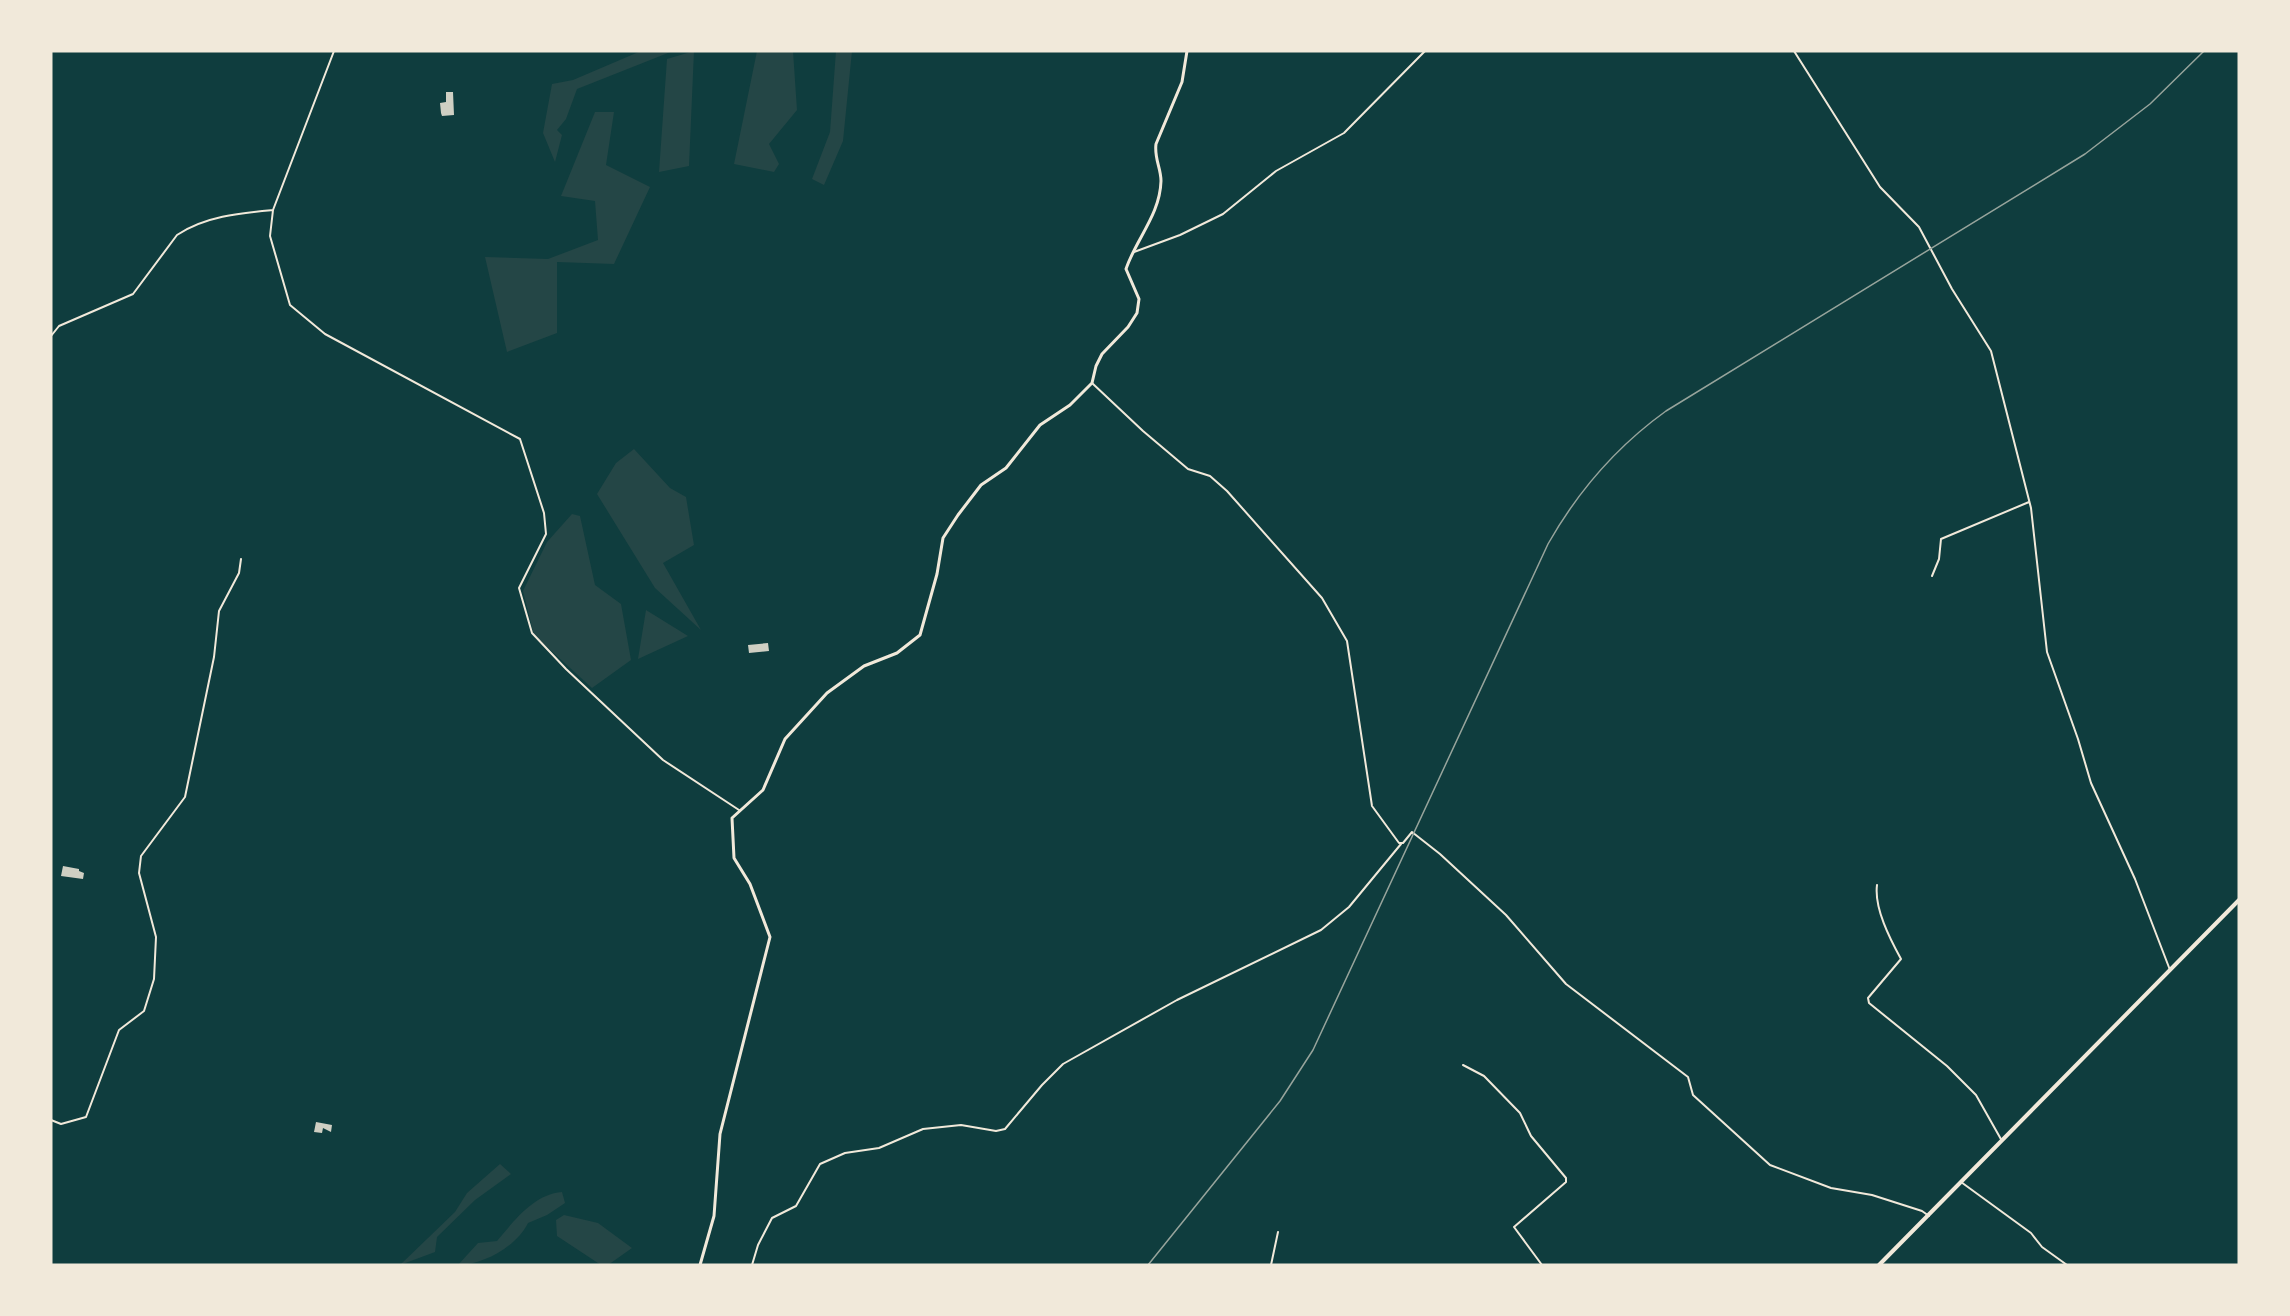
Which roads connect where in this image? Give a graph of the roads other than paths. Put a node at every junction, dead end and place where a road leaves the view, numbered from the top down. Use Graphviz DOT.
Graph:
graph roads {
  1 [pos="334,51"];
  2 [pos="1187,51"];
  3 [pos="1425,51"];
  4 [pos="1794,51"];
  5 [pos="273,210"];
  6 [pos="1134,252"];
  7 [pos="51,336"];
  8 [pos="1092,382"];
  9 [pos="2029,502"];
  10 [pos="241,559"];
  11 [pos="1932,576"];
  12 [pos="739,810"];
  13 [pos="1401,844"];
  14 [pos="1877,885"];
  15 [pos="2239,900"];
  16 [pos="2170,970"];
  17 [pos="1463,1065"];
  18 [pos="51,1120"];
  19 [pos="2002,1141"];
  20 [pos="1961,1182"];
  21 [pos="1929,1216"];
  22 [pos="1278,1232"];
  23 [pos="700,1265"];
  24 [pos="752,1265"];
  25 [pos="1270,1265"];
  26 [pos="1542,1265"];
  27 [pos="1879,1265"];
  28 [pos="2067,1265"];
  1 -- 5 [label="street"];
  2 -- 6 [label="street"];
  3 -- 6 [label="street"];
  4 -- 9 [label="street"];
  5 -- 7 [label="street"];
  5 -- 12 [label="street"];
  6 -- 8 [label="street"];
  8 -- 12 [label="street"];
  8 -- 13 [label="street"];
  9 -- 11 [label="street"];
  9 -- 16 [label="street"];
  10 -- 18 [label="street"];
  12 -- 23 [label="street"];
  13 -- 21 [label="street"];
  13 -- 24 [label="street"];
  14 -- 19 [label="street"];
  15 -- 16 [label="main road"];
  16 -- 19 [label="main road"];
  17 -- 26 [label="street"];
  19 -- 20 [label="main road"];
  20 -- 21 [label="main road"];
  20 -- 28 [label="street"];
  21 -- 27 [label="main road"];
  22 -- 25 [label="street"];
}
